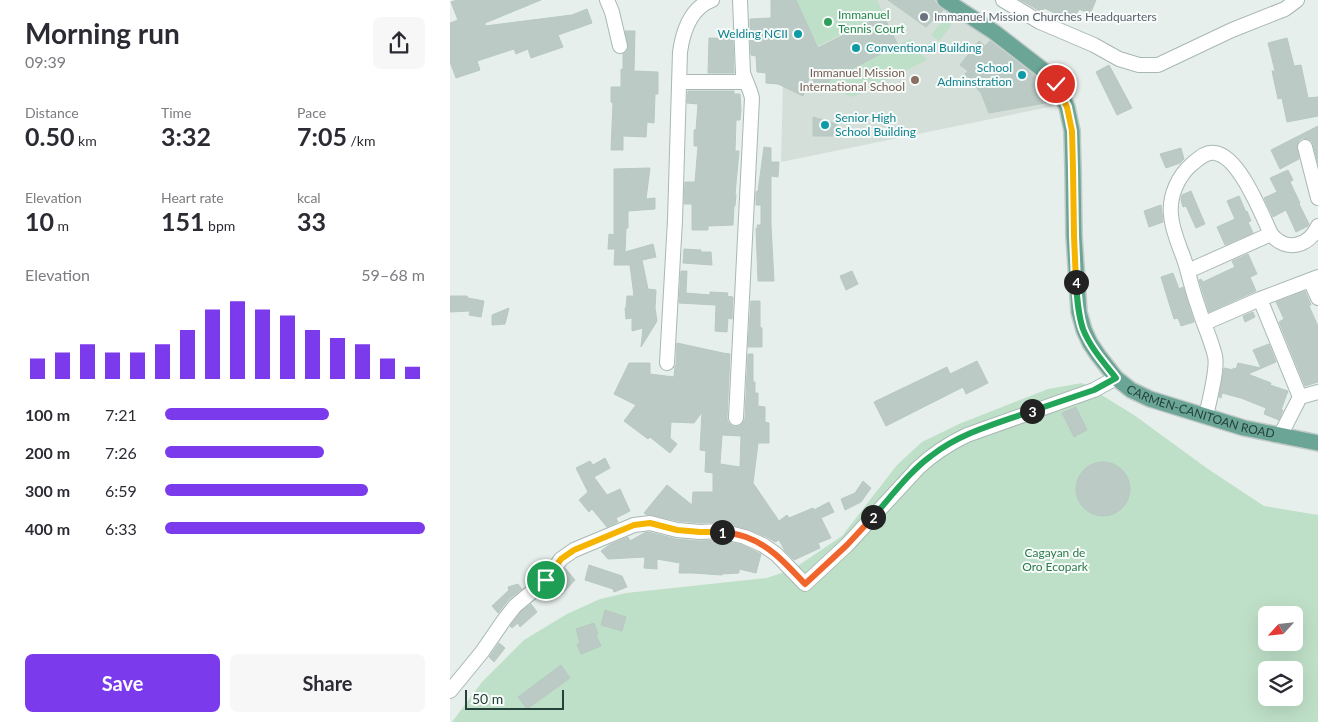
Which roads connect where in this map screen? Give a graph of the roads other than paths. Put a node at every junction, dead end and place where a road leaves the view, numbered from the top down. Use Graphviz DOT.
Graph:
graph roads {
  1 [pos="607,0"];
  2 [pos="712,0"];
  3 [pos="740,0"];
  4 [pos="945,0"];
  5 [pos="1003,0"];
  6 [pos="1297,0"];
  7 [pos="1018,4"];
  8 [pos="620,46"];
  9 [pos="679,82"];
  10 [pos="746,82"];
  11 [pos="1305,147"];
  12 [pos="1318,198"];
  13 [pos="1318,226"];
  14 [pos="1271,234"];
  15 [pos="1188,271"];
  16 [pos="1314,278"];
  17 [pos="1318,298"];
  18 [pos="1260,299"];
  19 [pos="1205,324"];
  20 [pos="667,363"];
  21 [pos="1116,378"];
  22 [pos="1318,392"];
  23 [pos="1300,397"];
  24 [pos="1206,416"];
  25 [pos="736,418"];
  26 [pos="1280,436"];
  27 [pos="1318,443"];
  28 [pos="450,691"];
  1 -- 8 [label="street"];
  2 -- 9 [label="street"];
  3 -- 10 [label="street"];
  4 -- 21 [label="main road, CARMEN-CANITOAN ROAD"];
  5 -- 7 [label="street"];
  6 -- 7 [label="street"];
  9 -- 10 [label="street"];
  9 -- 20 [label="street"];
  10 -- 25 [label="street"];
  11 -- 12 [label="street"];
  13 -- 14 [label="street"];
  14 -- 15 [label="street"];
  14 -- 15 [label="street"];
  15 -- 19 [label="street"];
  16 -- 17 [label="street"];
  16 -- 18 [label="street"];
  18 -- 19 [label="street"];
  18 -- 23 [label="street"];
  19 -- 24 [label="street"];
  21 -- 24 [label="main road, CARMEN-CANITOAN ROAD"];
  21 -- 28 [label="street"];
  22 -- 23 [label="street"];
  23 -- 26 [label="street"];
  24 -- 26 [label="main road, CARMEN-CANITOAN ROAD"];
  26 -- 27 [label="main road, CARMEN-CANITOAN ROAD"];
}
